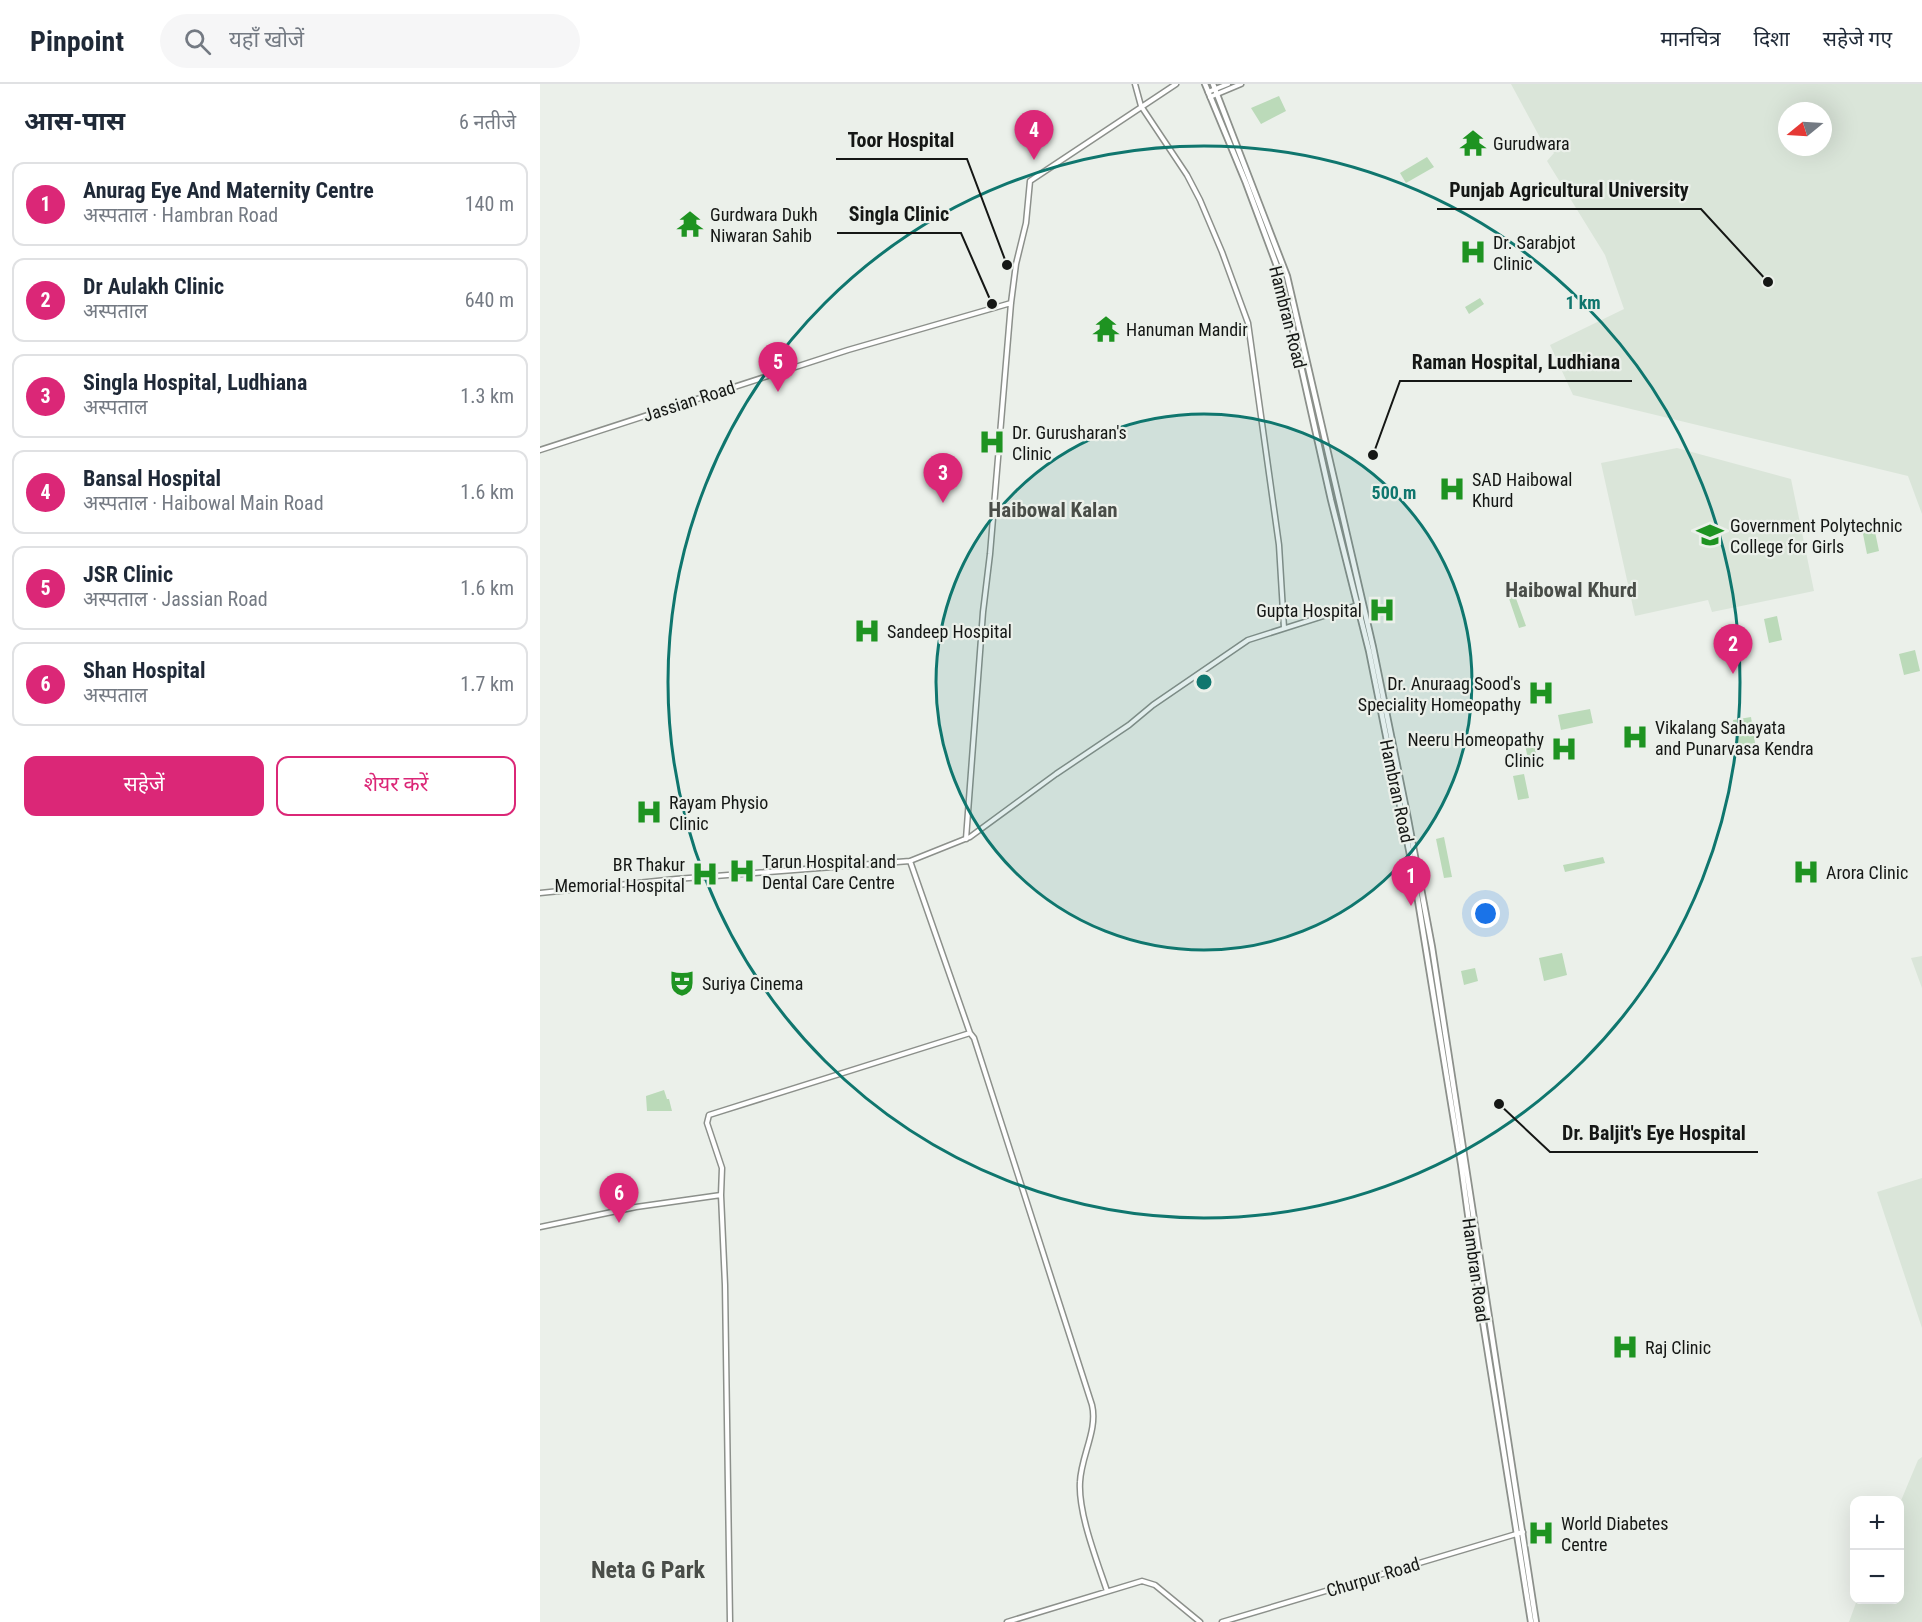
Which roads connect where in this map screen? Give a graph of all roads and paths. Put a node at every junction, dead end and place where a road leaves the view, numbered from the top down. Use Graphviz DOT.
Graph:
graph roads {
  1 [pos="1135,84"];
  2 [pos="1176,84"];
  3 [pos="1205,84"];
  4 [pos="1228,84"];
  5 [pos="1241,84"];
  6 [pos="1215,89"];
  7 [pos="1209,94"];
  8 [pos="1141,106"];
  9 [pos="1011,303"];
  10 [pos="540,450"];
  11 [pos="1360,605"];
  12 [pos="1284,628"];
  13 [pos="966,840"];
  14 [pos="910,861"];
  15 [pos="540,893"];
  16 [pos="970,1033"];
  17 [pos="721,1195"];
  18 [pos="540,1227"];
  19 [pos="1520,1533"];
  20 [pos="1107,1591"];
  21 [pos="730,1622"];
  22 [pos="1007,1622"];
  23 [pos="1200,1622"];
  24 [pos="1222,1622"];
  25 [pos="1531,1622"];
  26 [pos="1536,1622"];
  1 -- 8 [label="street"];
  2 -- 8 [label="street"];
  3 -- 7 [label="main road, Hambran Road"];
  4 -- 6 [label="street"];
  5 -- 6 [label="street"];
  6 -- 7 [label="street"];
  6 -- 11 [label="main road, Hambran Road"];
  7 -- 11 [label="main road, Hambran Road"];
  8 -- 9 [label="street"];
  8 -- 12 [label="street"];
  9 -- 10 [label="street, Jassian Road"];
  9 -- 13 [label="street"];
  11 -- 12 [label="street"];
  11 -- 19 [label="main road, Hambran Road"];
  12 -- 13 [label="street"];
  13 -- 14 [label="street"];
  14 -- 15 [label="street"];
  14 -- 16 [label="street"];
  16 -- 17 [label="street"];
  16 -- 20 [label="street"];
  17 -- 18 [label="street"];
  17 -- 21 [label="street"];
  19 -- 24 [label="street, Churpur Road"];
  19 -- 25 [label="main road, Hambran Road"];
  19 -- 26 [label="main road, Hambran Road"];
  20 -- 22 [label="street"];
  20 -- 23 [label="street"];
}
